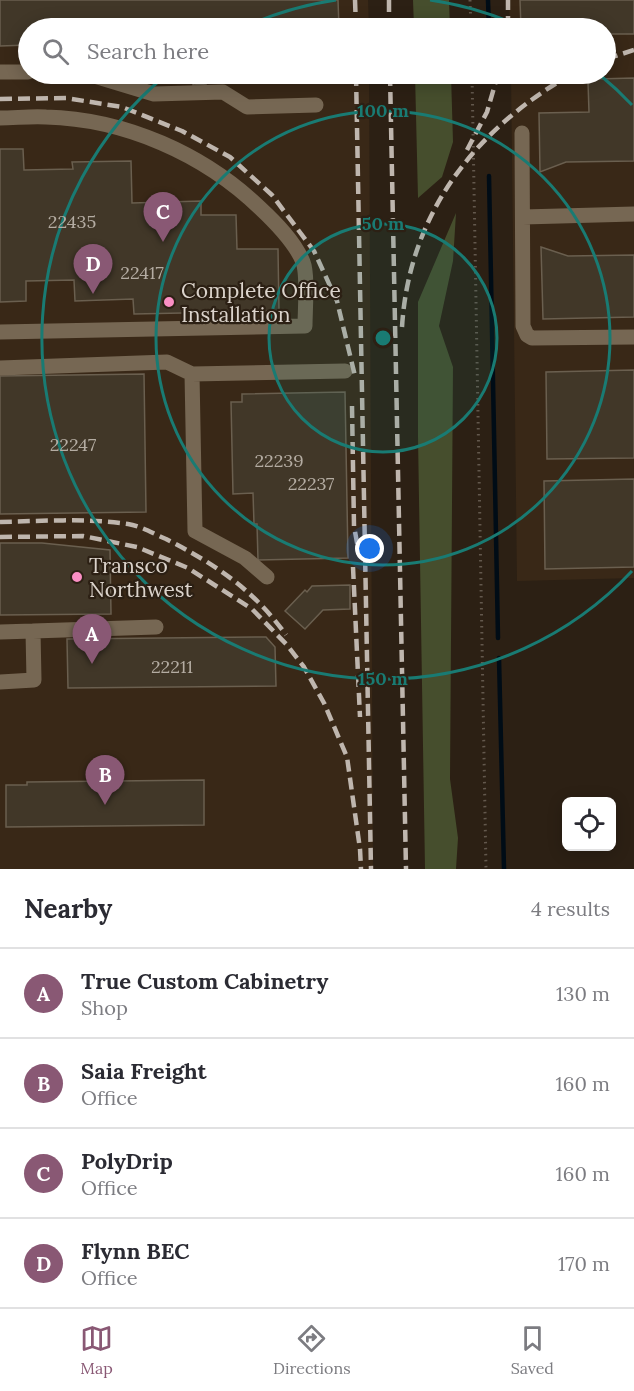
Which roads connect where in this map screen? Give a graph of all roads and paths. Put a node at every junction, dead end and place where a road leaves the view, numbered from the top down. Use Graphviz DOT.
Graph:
graph roads {
  1 [pos="470,0"];
  2 [pos="471,18"];
  3 [pos="0,72"];
  4 [pos="18,72"];
  5 [pos="121,84"];
  6 [pos="472,84"];
  7 [pos="316,105"];
  8 [pos="0,118"];
  9 [pos="522,133"];
  10 [pos="634,214"];
  11 [pos="523,217"];
  12 [pos="0,332"];
  13 [pos="634,337"];
  14 [pos="0,368"];
  15 [pos="345,371"];
  16 [pos="192,374"];
  17 [pos="267,577"];
  18 [pos="156,627"];
  19 [pos="33,631"];
  20 [pos="0,632"];
  21 [pos="0,682"];
  22 [pos="486,869"];
  1 -- 2 [label="path"];
  3 -- 4 [label="lane"];
  5 -- 7 [label="lane"];
  6 -- 22 [label="path"];
  8 -- 12 [label="lane"];
  9 -- 11 [label="lane"];
  10 -- 11 [label="lane"];
  11 -- 13 [label="lane"];
  14 -- 16 [label="lane"];
  15 -- 16 [label="lane"];
  16 -- 17 [label="lane"];
  18 -- 19 [label="lane"];
  19 -- 20 [label="lane"];
  19 -- 21 [label="lane"];
}
